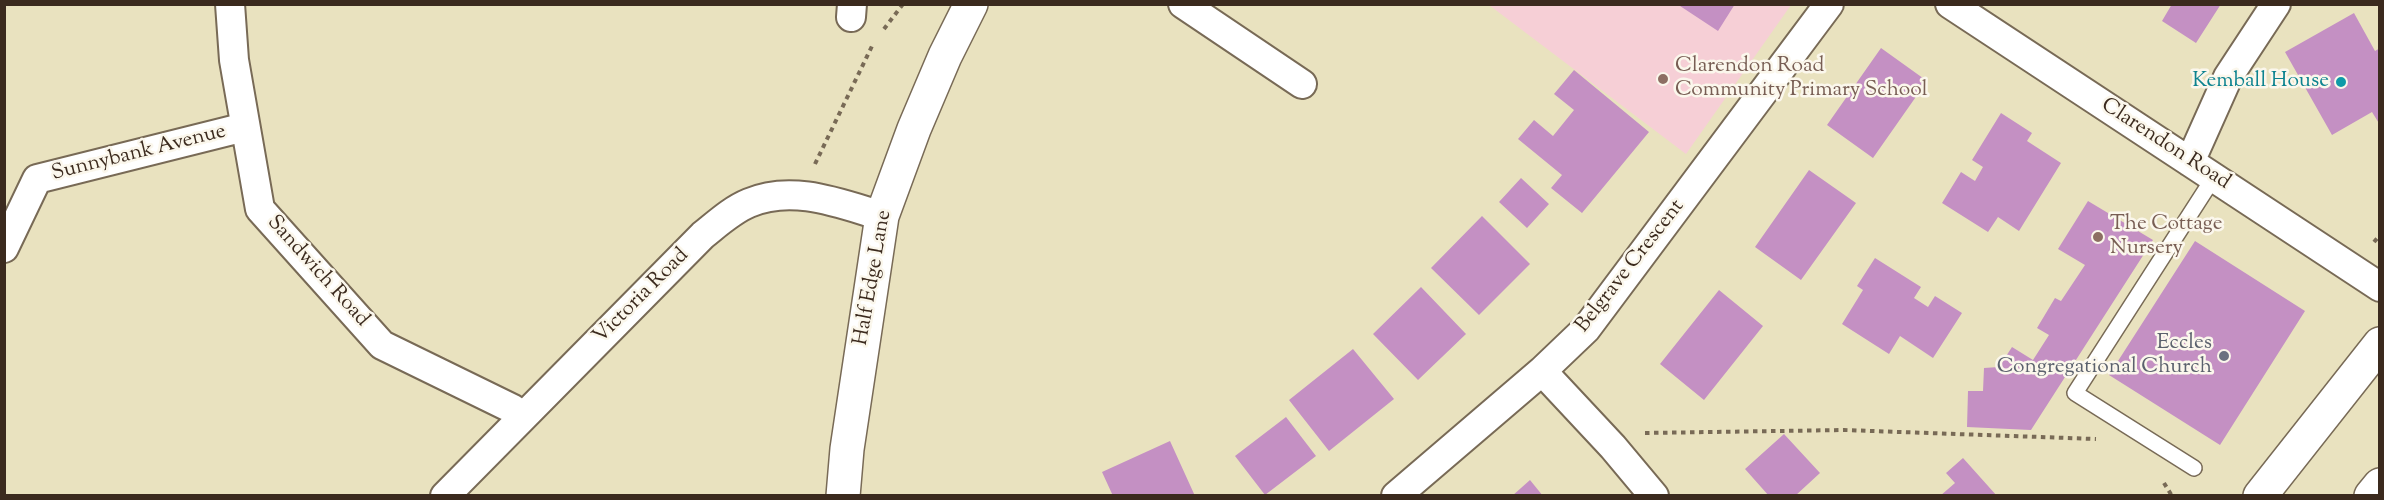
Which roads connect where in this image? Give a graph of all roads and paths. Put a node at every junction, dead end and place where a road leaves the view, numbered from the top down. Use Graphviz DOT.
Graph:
graph roads {
  1 [pos="230,4"];
  2 [pos="903,4"];
  3 [pos="971,4"];
  4 [pos="1183,4"];
  5 [pos="1829,4"];
  6 [pos="1950,4"];
  7 [pos="2276,4"];
  8 [pos="851,11"];
  9 [pos="882,32"];
  10 [pos="1302,84"];
  11 [pos="246,127"];
  12 [pos="2190,162"];
  13 [pos="2214,177"];
  14 [pos="812,197"];
  15 [pos="882,216"];
  16 [pos="2379,235"];
  17 [pos="2374,242"];
  18 [pos="4,248"];
  19 [pos="2379,287"];
  20 [pos="2379,344"];
  21 [pos="1542,371"];
  22 [pos="521,418"];
  23 [pos="2102,439"];
  24 [pos="1613,447"];
  25 [pos="2193,468"];
  26 [pos="2160,477"];
  27 [pos="2379,485"];
  28 [pos="445,495"];
  29 [pos="843,495"];
  30 [pos="1396,495"];
  31 [pos="1654,495"];
  32 [pos="2172,495"];
  33 [pos="2260,495"];
  34 [pos="2371,495"];
  1 -- 11 [label="street, Sandwich Road"];
  2 -- 9 [label="path"];
  3 -- 15 [label="main road, Half Edge Lane"];
  4 -- 10 [label="street"];
  5 -- 21 [label="street, Belgrave Crescent"];
  6 -- 12 [label="street, Clarendon Road"];
  7 -- 12 [label="street"];
  8 -- 14 [label="path"];
  11 -- 18 [label="street, Sunnybank Avenue"];
  11 -- 22 [label="street, Sandwich Road"];
  12 -- 13 [label="street, Clarendon Road"];
  13 -- 19 [label="street, Clarendon Road"];
  13 -- 25 [label="lane"];
  14 -- 15 [label="street, Victoria Road"];
  14 -- 22 [label="street, Victoria Road"];
  15 -- 29 [label="main road, Half Edge Lane"];
  16 -- 17 [label="path"];
  20 -- 33 [label="main road"];
  21 -- 24 [label="street"];
  21 -- 30 [label="street, Belgrave Crescent"];
  22 -- 28 [label="street, Victoria Road"];
  23 -- 24 [label="path"];
  24 -- 31 [label="street"];
  26 -- 32 [label="path"];
  27 -- 34 [label="main road"];
}
